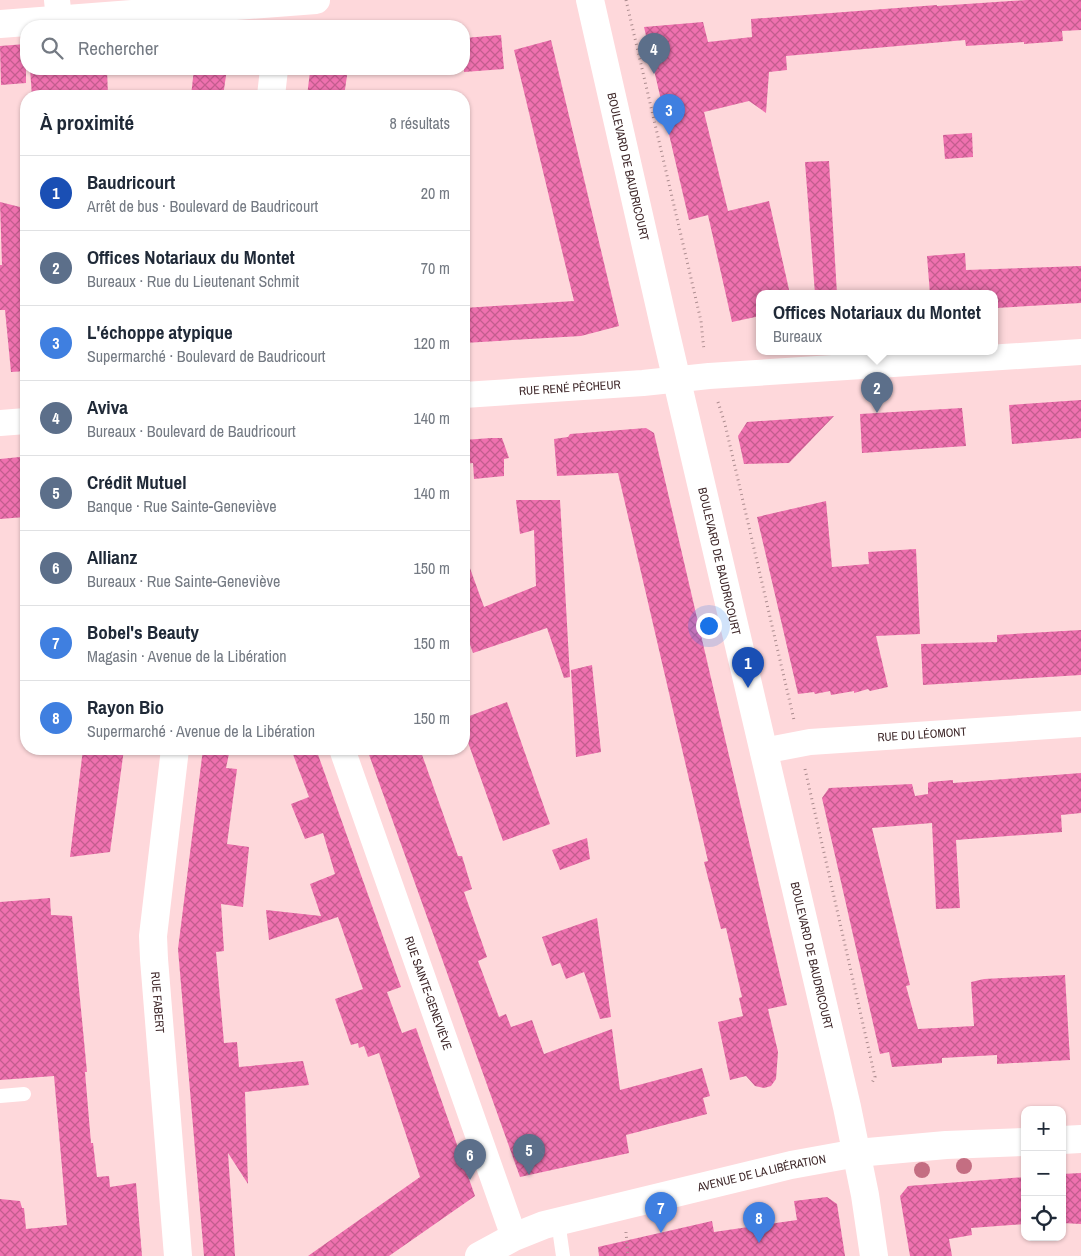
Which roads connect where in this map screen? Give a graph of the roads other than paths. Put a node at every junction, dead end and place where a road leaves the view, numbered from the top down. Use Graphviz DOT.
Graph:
graph roads {
  1 [pos="316,0"];
  2 [pos="590,0"];
  3 [pos="58,10"];
  4 [pos="282,10"];
  5 [pos="0,24"];
  6 [pos="273,75"];
  7 [pos="272,90"];
  8 [pos="1081,352"];
  9 [pos="677,379"];
  10 [pos="470,395"];
  11 [pos="20,421"];
  12 [pos="0,423"];
  13 [pos="1081,724"];
  14 [pos="763,751"];
  15 [pos="175,755"];
  16 [pos="344,755"];
  17 [pos="24,1094"];
  18 [pos="0,1096"];
  19 [pos="1081,1139"];
  20 [pos="1066,1140"];
  21 [pos="1021,1142"];
  22 [pos="857,1153"];
  23 [pos="558,1221"];
  24 [pos="514,1237"];
  25 [pos="178,1256"];
  26 [pos="479,1256"];
  27 [pos="563,1256"];
  28 [pos="874,1256"];
  1 -- 4 [label="street"];
  2 -- 9 [label="street, BOULEVARD DE BAUDRICOURT"];
  3 -- 4 [label="street"];
  3 -- 5 [label="street"];
  6 -- 7 [label="street"];
  8 -- 9 [label="street, RUE RENÉ PÊCHEUR"];
  9 -- 10 [label="street, RUE RENÉ PÊCHEUR"];
  9 -- 14 [label="street, BOULEVARD DE BAUDRICOURT"];
  11 -- 12 [label="street"];
  13 -- 14 [label="street, RUE DU LÉOMONT"];
  14 -- 22 [label="street, BOULEVARD DE BAUDRICOURT"];
  15 -- 25 [label="street, RUE FABERT"];
  16 -- 24 [label="street, RUE SAINTE-GENEVIÈVE"];
  17 -- 18 [label="lane"];
  19 -- 20 [label="street"];
  21 -- 22 [label="street, AVENUE DE LA LIBÉRATION"];
  22 -- 23 [label="street, AVENUE DE LA LIBÉRATION"];
  22 -- 28 [label="street, BOULEVARD DE BAUDRICOURT"];
  23 -- 24 [label="street, AVENUE DE LA LIBÉRATION"];
  23 -- 27 [label="lane"];
  24 -- 26 [label="street, AVENUE DE LA LIBÉRATION"];
}
